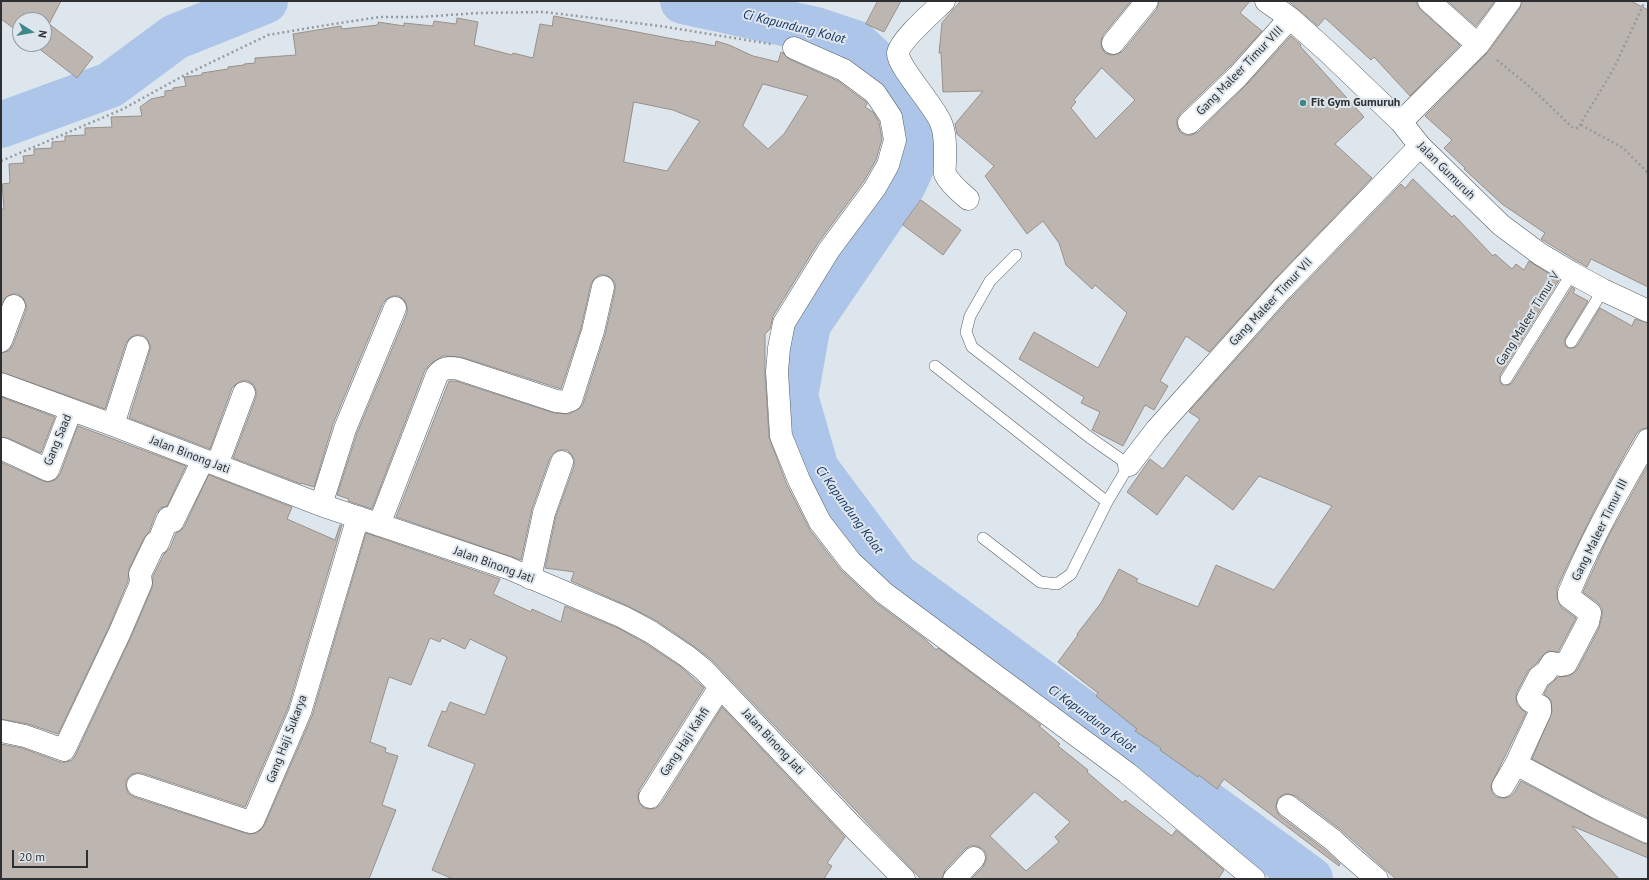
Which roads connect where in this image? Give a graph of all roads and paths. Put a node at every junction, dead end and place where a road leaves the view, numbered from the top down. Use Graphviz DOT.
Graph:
graph roads {
  1 [pos="944,1"];
  2 [pos="1147,1"];
  3 [pos="1266,1"];
  4 [pos="1429,1"];
  5 [pos="1510,1"];
  6 [pos="1645,1"];
  7 [pos="1290,18"];
  8 [pos="1113,43"];
  9 [pos="1478,45"];
  10 [pos="794,48"];
  11 [pos="1401,122"];
  12 [pos="1189,123"];
  13 [pos="1581,125"];
  14 [pos="1420,146"];
  15 [pos="1,161"];
  16 [pos="1648,173"];
  17 [pos="968,199"];
  18 [pos="1016,255"];
  19 [pos="1572,273"];
  20 [pos="604,287"];
  21 [pos="1603,290"];
  22 [pos="14,306"];
  23 [pos="395,308"];
  24 [pos="1648,311"];
  25 [pos="1,341"];
  26 [pos="1571,342"];
  27 [pos="138,347"];
  28 [pos="935,366"];
  29 [pos="1506,379"];
  30 [pos="1,384"];
  31 [pos="244,393"];
  32 [pos="71,410"];
  33 [pos="113,425"];
  34 [pos="1648,440"];
  35 [pos="2,449"];
  36 [pos="210,462"];
  37 [pos="562,462"];
  38 [pos="1129,465"];
  39 [pos="1107,502"];
  40 [pos="321,505"];
  41 [pos="358,517"];
  42 [pos="379,525"];
  43 [pos="983,538"];
  44 [pos="530,578"];
  45 [pos="720,687"];
  46 [pos="1,731"];
  47 [pos="1516,764"];
  48 [pos="138,785"];
  49 [pos="1503,786"];
  50 [pos="650,797"];
  51 [pos="1288,806"];
  52 [pos="1648,832"];
  53 [pos="974,858"];
  54 [pos="904,879"];
  55 [pos="954,879"];
  56 [pos="1254,879"];
  57 [pos="1377,879"];
  1 -- 17 [label="street"];
  2 -- 8 [label="street"];
  3 -- 7 [label="street, Jalan Gumuruh"];
  4 -- 9 [label="street"];
  5 -- 9 [label="street"];
  6 -- 13 [label="path"];
  7 -- 11 [label="street, Jalan Gumuruh"];
  7 -- 12 [label="street, Gang Maleer Timur VIII"];
  9 -- 11 [label="street"];
  9 -- 13 [label="path"];
  10 -- 15 [label="path"];
  10 -- 56 [label="street"];
  11 -- 14 [label="street, Jalan Gumuruh"];
  13 -- 16 [label="path"];
  14 -- 19 [label="street, Jalan Gumuruh"];
  14 -- 38 [label="street, Gang Maleer Timur VII"];
  18 -- 38 [label="lane"];
  19 -- 21 [label="street, Jalan Gumuruh"];
  19 -- 29 [label="lane, Gang Maleer Timur V"];
  20 -- 42 [label="street"];
  21 -- 24 [label="street, Jalan Gumuruh"];
  21 -- 26 [label="lane"];
  22 -- 25 [label="street"];
  23 -- 40 [label="street"];
  27 -- 33 [label="street"];
  28 -- 39 [label="lane"];
  30 -- 32 [label="street, Jalan Binong Jati"];
  31 -- 36 [label="street"];
  32 -- 33 [label="street, Jalan Binong Jati"];
  32 -- 35 [label="street, Gang Saad"];
  33 -- 36 [label="street, Jalan Binong Jati"];
  34 -- 47 [label="street, Gang Maleer Timur III"];
  36 -- 40 [label="street, Jalan Binong Jati"];
  36 -- 46 [label="street"];
  37 -- 44 [label="street"];
  38 -- 39 [label="lane"];
  39 -- 43 [label="lane"];
  40 -- 41 [label="street, Jalan Binong Jati"];
  41 -- 42 [label="street, Jalan Binong Jati"];
  41 -- 48 [label="street, Gang Haji Sukarya"];
  42 -- 44 [label="street, Jalan Binong Jati"];
  44 -- 45 [label="street, Jalan Binong Jati"];
  45 -- 50 [label="street, Gang Haji Kahfi"];
  45 -- 54 [label="street, Jalan Binong Jati"];
  47 -- 49 [label="street, Gang Maleer Timur III"];
  47 -- 52 [label="street"];
  51 -- 57 [label="street"];
  53 -- 55 [label="street"];
}
